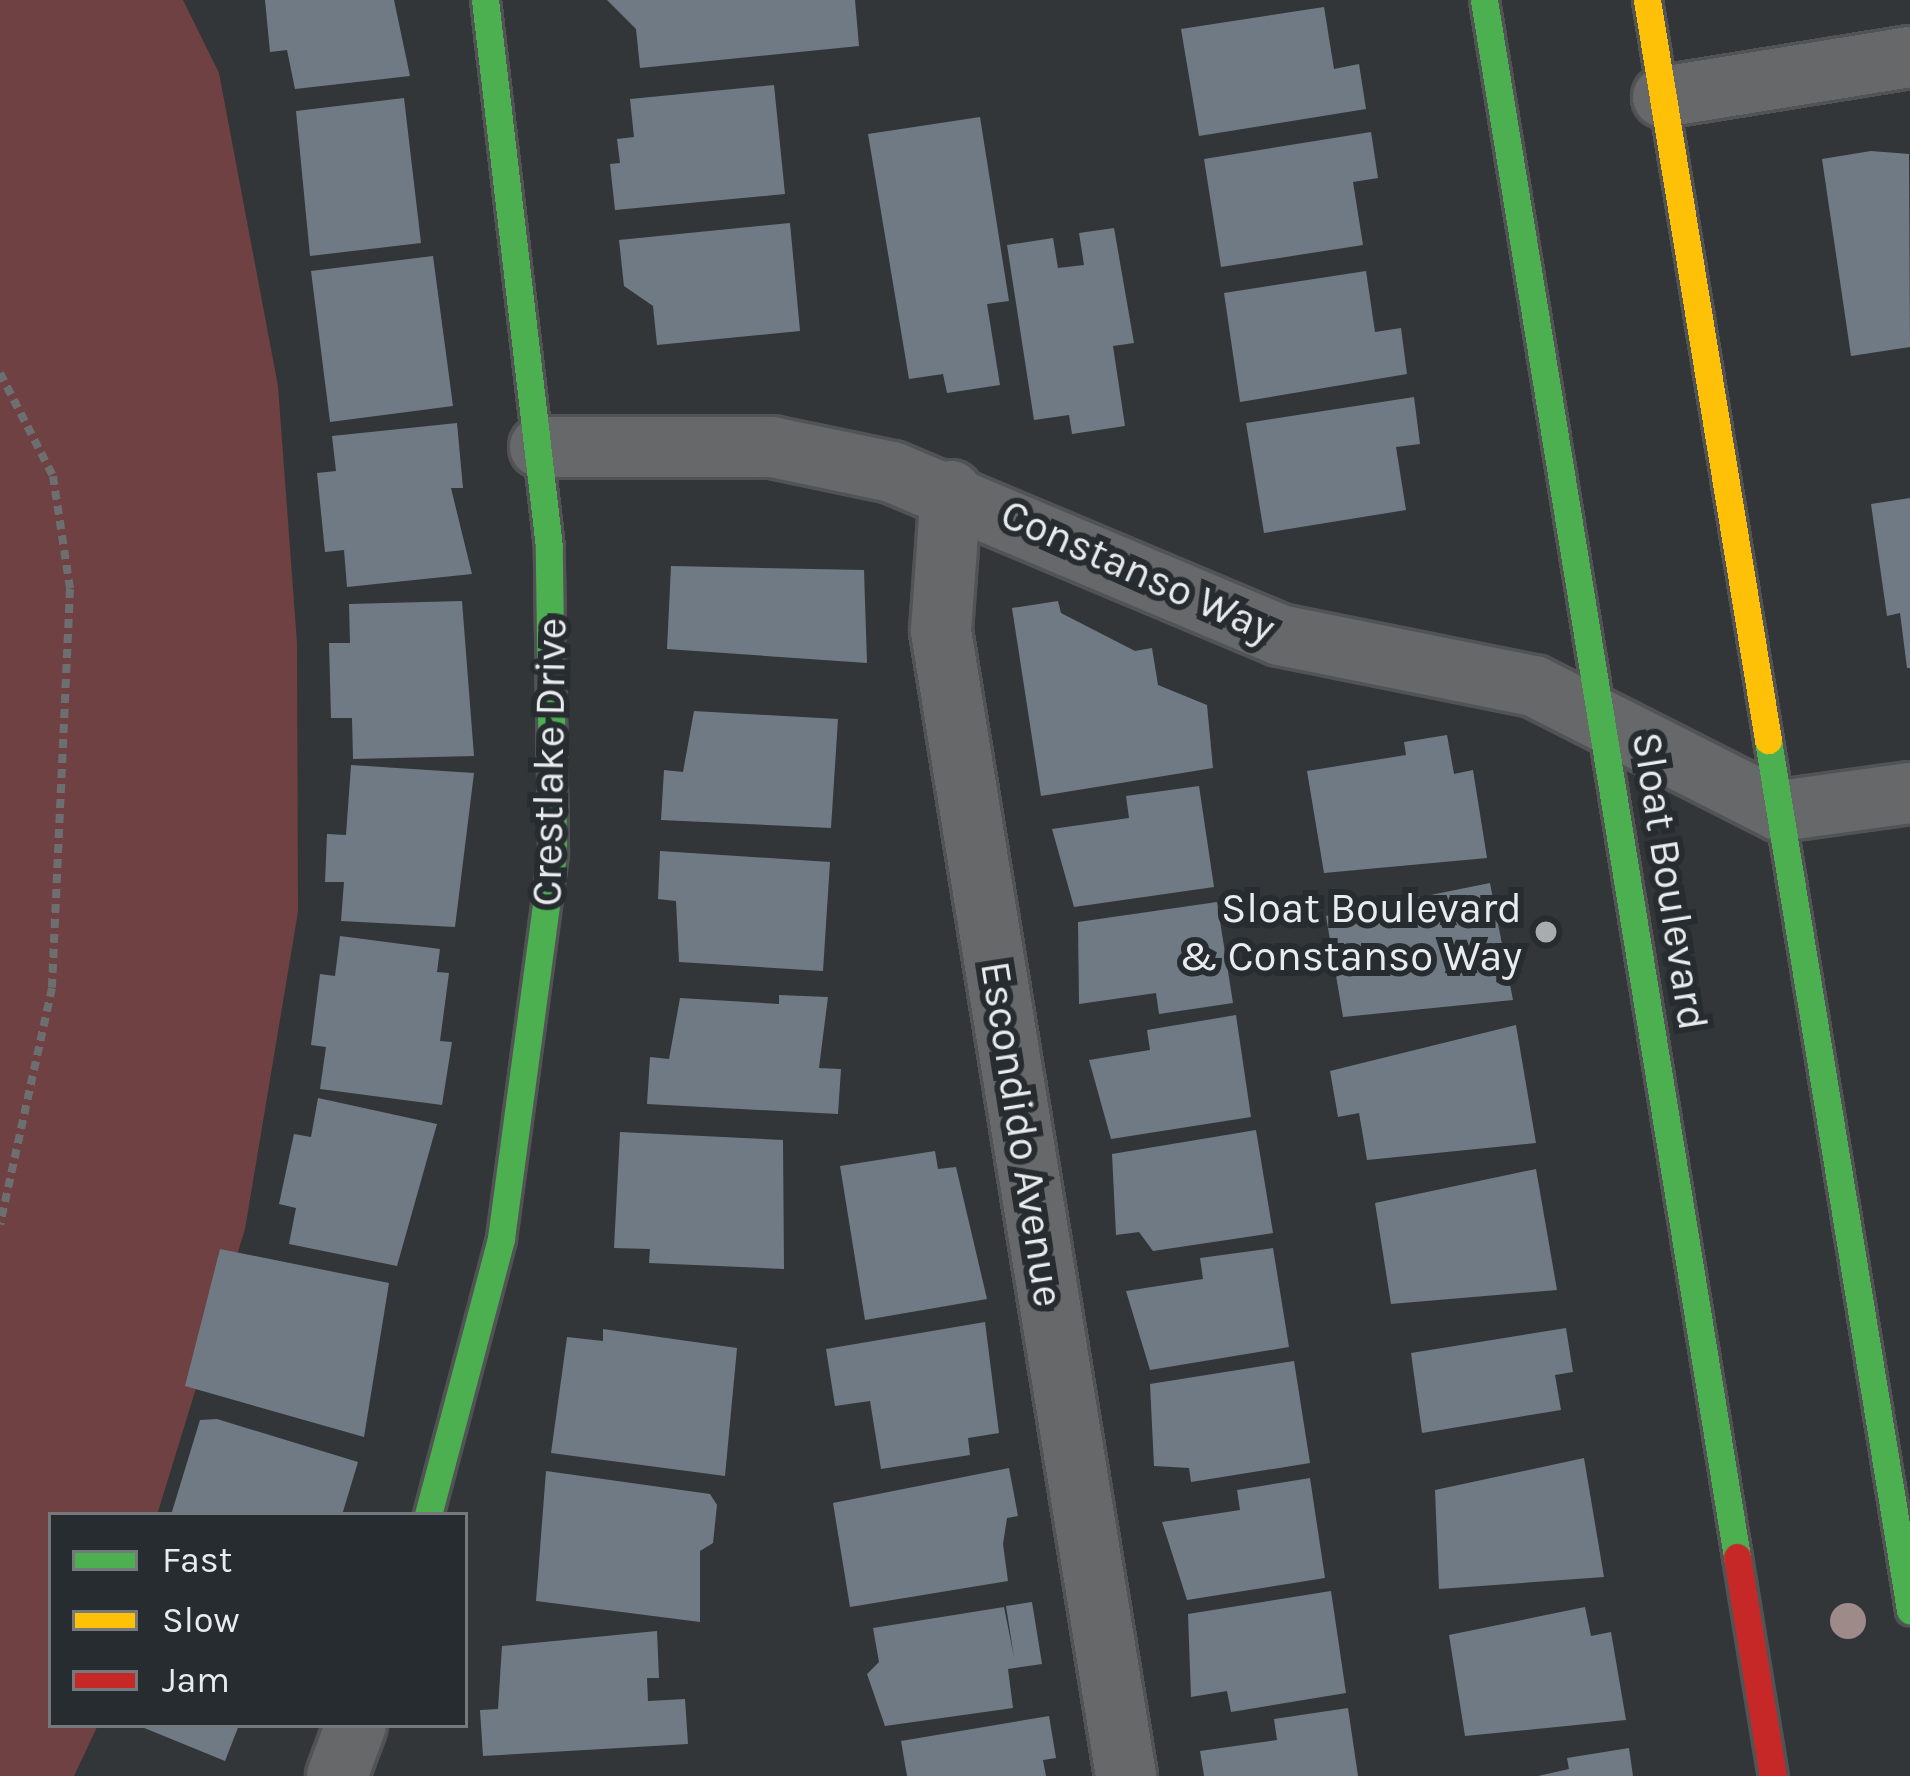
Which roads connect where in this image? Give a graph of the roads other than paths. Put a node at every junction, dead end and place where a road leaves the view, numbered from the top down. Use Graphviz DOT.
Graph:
graph roads {
  1 [pos="485,0"];
  2 [pos="1484,0"];
  3 [pos="1647,0"];
  4 [pos="1910,56"];
  5 [pos="1663,97"];
  6 [pos="540,447"];
  7 [pos="952,491"];
  8 [pos="1599,714"];
  9 [pos="1910,794"];
  10 [pos="1780,811"];
  11 [pos="429,1512"];
  12 [pos="1910,1610"];
  13 [pos="355,1728"];
  14 [pos="337,1776"];
  15 [pos="1126,1776"];
  16 [pos="1773,1776"];
  1 -- 6 [label="main road, Crestlake Drive"];
  2 -- 8 [label="main road, Sloat Boulevard"];
  3 -- 5 [label="main road"];
  4 -- 5 [label="street"];
  5 -- 10 [label="main road"];
  6 -- 7 [label="street, Constanso Way"];
  6 -- 11 [label="main road, Crestlake Drive"];
  7 -- 8 [label="street, Constanso Way"];
  7 -- 15 [label="street, Escondido Avenue"];
  8 -- 10 [label="street, Constanso Way"];
  8 -- 16 [label="main road, Sloat Boulevard"];
  9 -- 10 [label="street"];
  10 -- 12 [label="main road"];
  13 -- 14 [label="street"];
}
